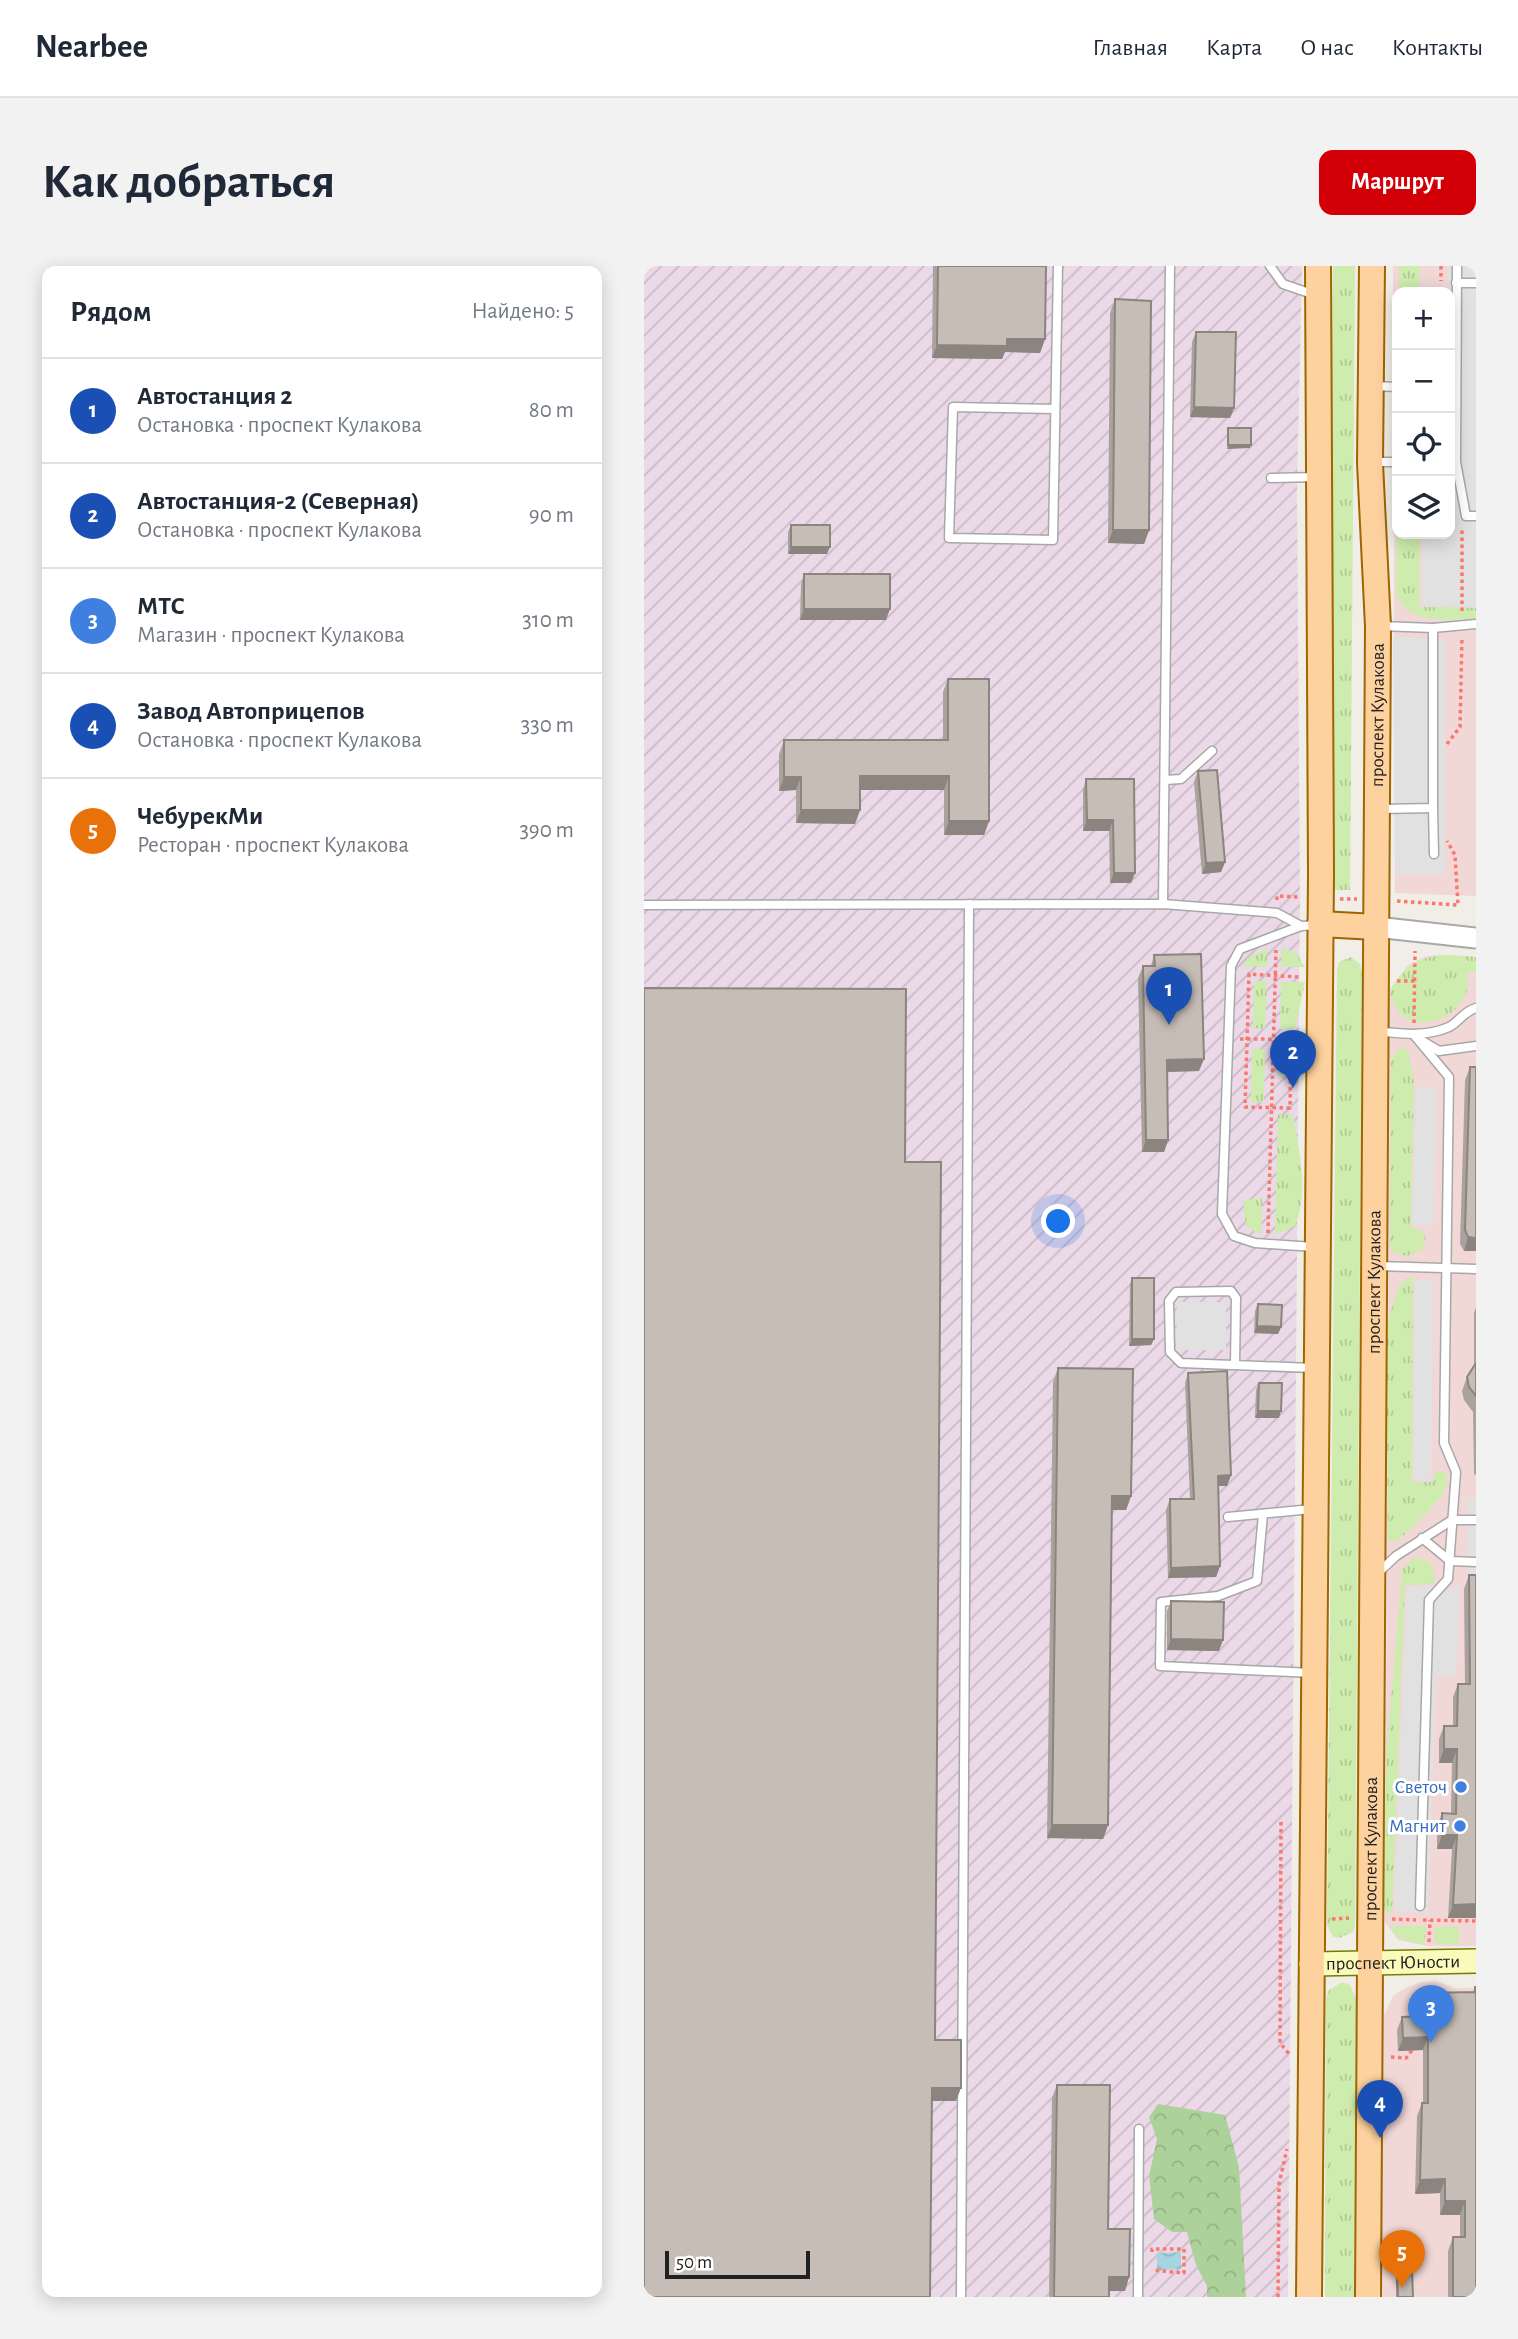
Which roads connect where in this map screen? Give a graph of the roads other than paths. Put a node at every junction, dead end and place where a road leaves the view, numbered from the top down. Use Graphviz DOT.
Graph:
graph roads {
  1 [pos="1058,266"];
  2 [pos="1170,266"];
  3 [pos="1270,266"];
  4 [pos="1318,266"];
  5 [pos="1372,266"];
  6 [pos="1457,266"];
  7 [pos="1457,283"];
  8 [pos="1476,283"];
  9 [pos="1318,296"];
  10 [pos="1454,350"];
  11 [pos="1371,386"];
  12 [pos="1392,387"];
  13 [pos="1055,409"];
  14 [pos="1392,462"];
  15 [pos="1370,463"];
  16 [pos="1455,471"];
  17 [pos="1317,477"];
  18 [pos="1271,478"];
  19 [pos="1476,516"];
  20 [pos="1476,624"];
  21 [pos="1378,626"];
  22 [pos="1433,628"];
  23 [pos="1212,751"];
  24 [pos="1165,780"];
  25 [pos="1433,808"];
  26 [pos="1377,809"];
  27 [pos="1434,854"];
  28 [pos="969,904"];
  29 [pos="1163,904"];
  30 [pos="644,905"];
  31 [pos="1311,925"];
  32 [pos="1376,927"];
  33 [pos="1476,938"];
  34 [pos="1476,1008"];
  35 [pos="1376,1031"];
  36 [pos="1414,1035"];
  37 [pos="1476,1046"];
  38 [pos="1317,1247"];
  39 [pos="1374,1266"];
  40 [pos="1446,1268"];
  41 [pos="1476,1269"];
  42 [pos="1235,1365"];
  43 [pos="1316,1368"];
  44 [pos="1315,1509"];
  45 [pos="1263,1514"];
  46 [pos="1228,1517"];
  47 [pos="1452,1520"];
  48 [pos="1476,1520"];
  49 [pos="1422,1538"];
  50 [pos="1450,1560"];
  51 [pos="1476,1562"];
  52 [pos="1372,1579"];
  53 [pos="1313,1673"];
  54 [pos="1420,1906"];
  55 [pos="1476,1961"];
  56 [pos="1369,1962"];
  57 [pos="1311,1964"];
  58 [pos="1139,2130"];
  59 [pos="961,2297"];
  60 [pos="1138,2297"];
  61 [pos="1309,2297"];
  62 [pos="1368,2297"];
  1 -- 13 [label="lane"];
  2 -- 24 [label="lane"];
  3 -- 9 [label="lane"];
  4 -- 9 [label="main road"];
  5 -- 11 [label="main road, проспект Кулакова"];
  6 -- 7 [label="lane"];
  7 -- 8 [label="lane"];
  7 -- 10 [label="lane"];
  9 -- 17 [label="main road"];
  11 -- 12 [label="lane"];
  11 -- 15 [label="main road, проспект Кулакова"];
  13 -- 13 [label="lane"];
  14 -- 15 [label="lane"];
  15 -- 21 [label="main road, проспект Кулакова"];
  16 -- 19 [label="lane"];
  17 -- 18 [label="lane"];
  17 -- 31 [label="main road"];
  20 -- 22 [label="lane"];
  21 -- 22 [label="lane"];
  21 -- 26 [label="main road, проспект Кулакова"];
  22 -- 25 [label="lane"];
  23 -- 24 [label="lane"];
  24 -- 29 [label="lane"];
  25 -- 26 [label="lane"];
  25 -- 27 [label="lane"];
  26 -- 32 [label="main road, проспект Кулакова"];
  28 -- 29 [label="lane"];
  28 -- 30 [label="lane"];
  28 -- 59 [label="lane"];
  29 -- 31 [label="lane"];
  31 -- 32 [label="main road"];
  31 -- 38 [label="main road"];
  31 -- 38 [label="lane"];
  32 -- 33 [label="street"];
  32 -- 35 [label="main road, проспект Кулакова"];
  34 -- 36 [label="lane"];
  35 -- 36 [label="lane"];
  35 -- 39 [label="main road, проспект Кулакова"];
  36 -- 37 [label="lane"];
  36 -- 40 [label="lane"];
  38 -- 43 [label="main road"];
  39 -- 40 [label="lane"];
  39 -- 52 [label="main road, проспект Кулакова"];
  40 -- 41 [label="lane"];
  40 -- 47 [label="lane"];
  42 -- 42 [label="lane"];
  42 -- 43 [label="lane"];
  43 -- 44 [label="main road"];
  44 -- 45 [label="lane"];
  44 -- 53 [label="main road"];
  45 -- 46 [label="lane"];
  45 -- 53 [label="lane"];
  47 -- 48 [label="lane"];
  47 -- 49 [label="lane"];
  47 -- 50 [label="lane"];
  49 -- 50 [label="lane"];
  49 -- 52 [label="lane"];
  50 -- 51 [label="lane"];
  50 -- 54 [label="lane"];
  52 -- 56 [label="main road, проспект Кулакова"];
  53 -- 57 [label="main road"];
  55 -- 56 [label="main road, проспект Юности"];
  56 -- 57 [label="main road, проспект Юности"];
  56 -- 62 [label="main road, проспект Кулакова"];
  57 -- 61 [label="main road"];
  58 -- 60 [label="lane"];
}
